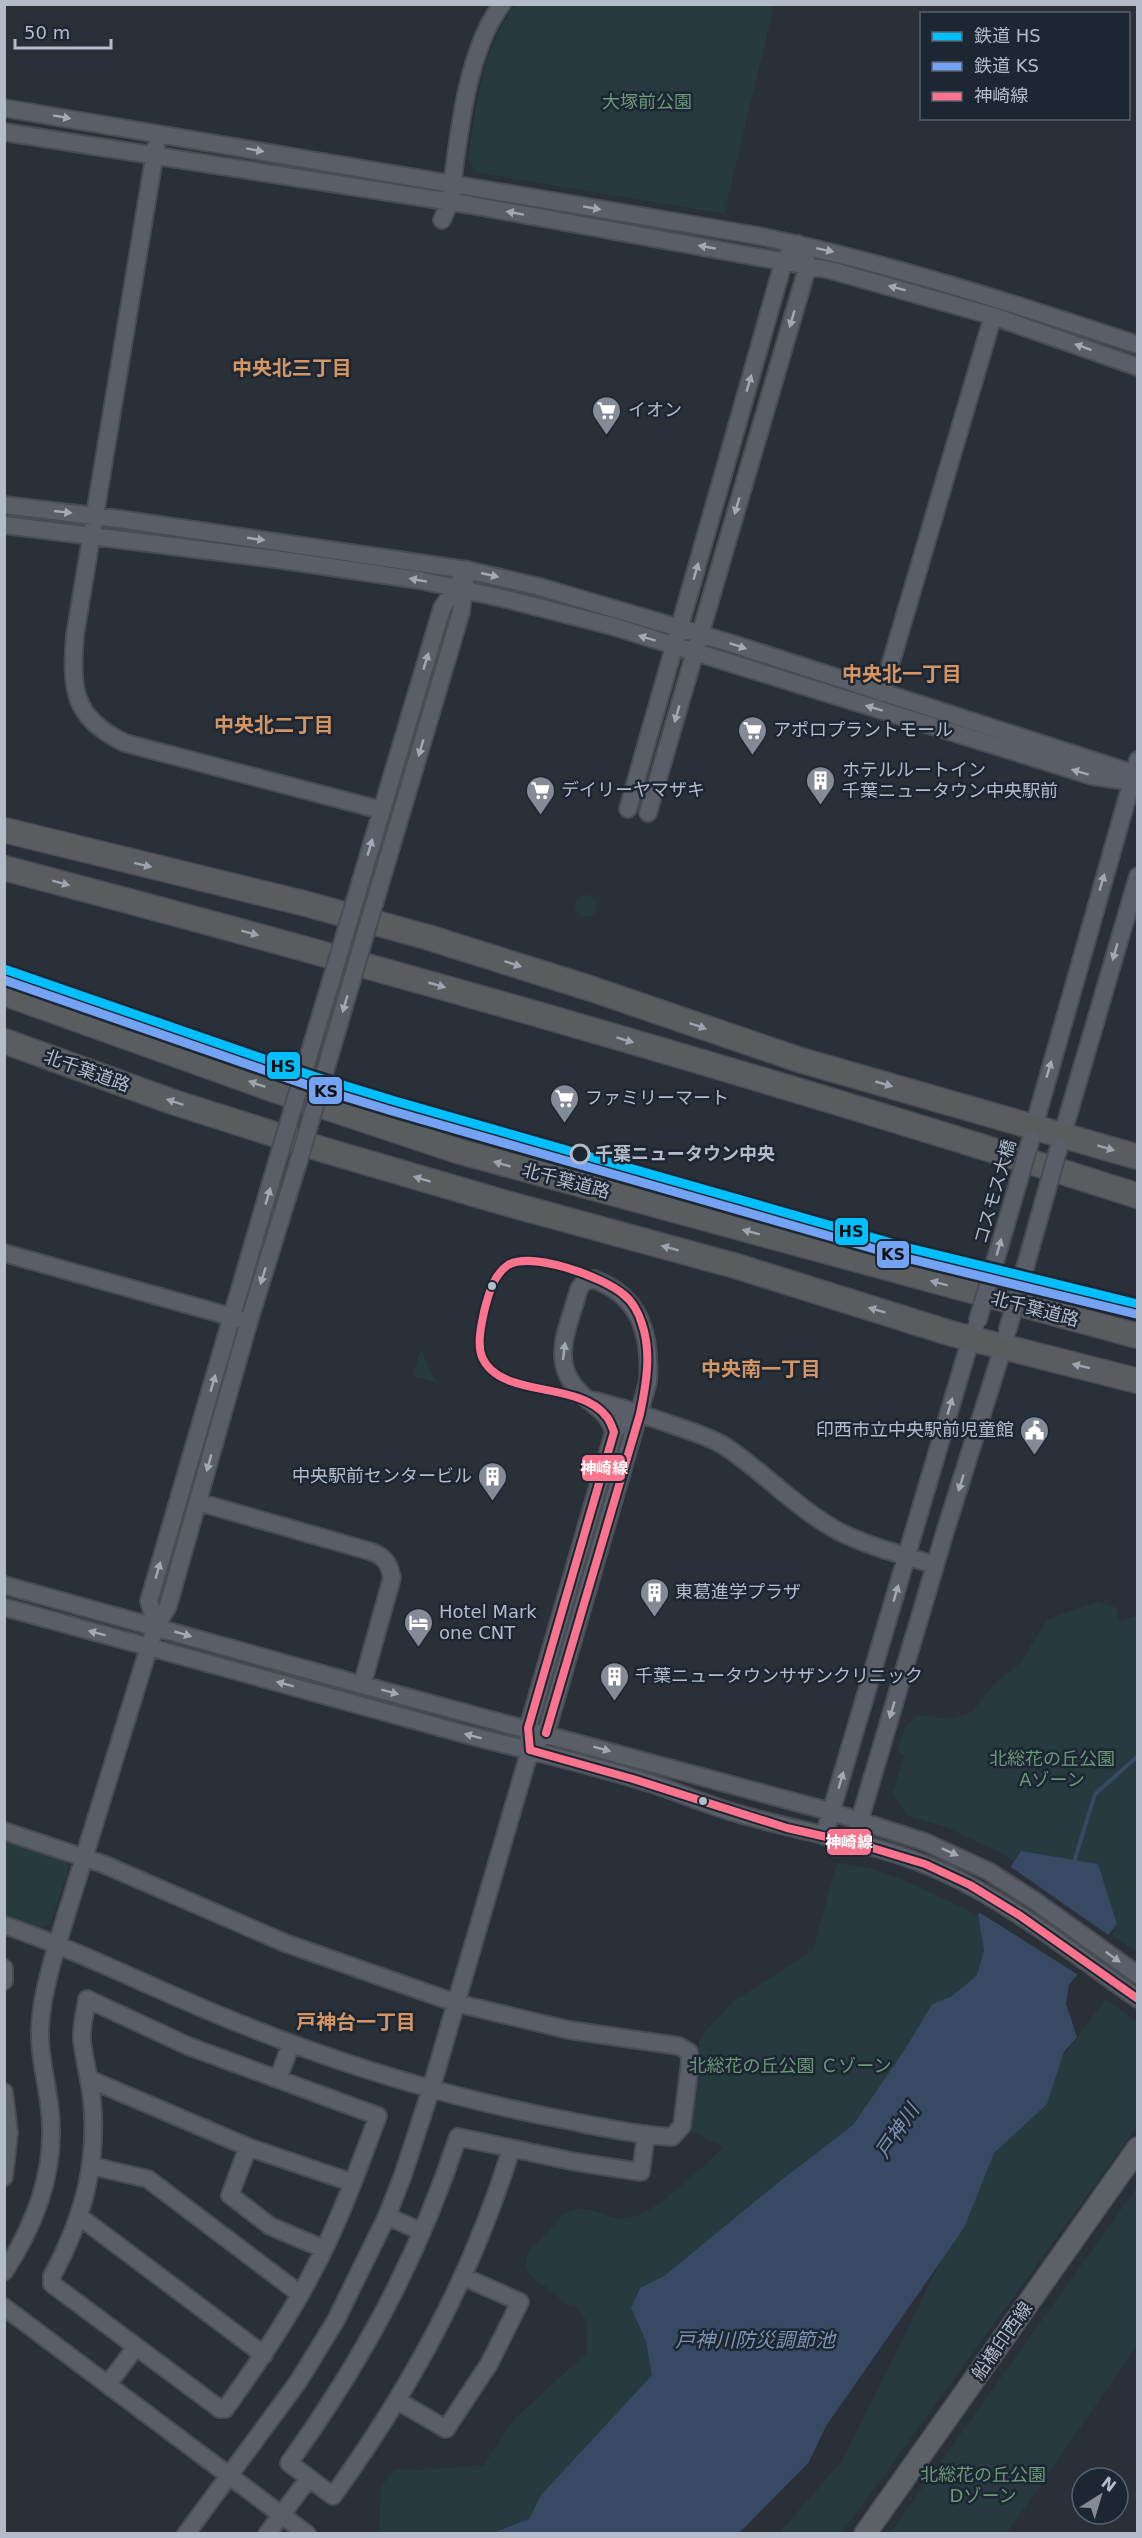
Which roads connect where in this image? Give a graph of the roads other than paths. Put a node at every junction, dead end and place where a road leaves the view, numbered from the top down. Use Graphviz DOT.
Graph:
graph roads {
  1 [pos="502,4"];
  2 [pos="4,108"];
  3 [pos="4,132"];
  4 [pos="159,134"];
  5 [pos="155,156"];
  6 [pos="452,184"];
  7 [pos="450,202"];
  8 [pos="448,220"];
  9 [pos="798,244"];
  10 [pos="784,260"];
  11 [pos="808,265"];
  12 [pos="993,316"];
  13 [pos="1137,345"];
  14 [pos="1137,368"];
  15 [pos="4,505"];
  16 [pos="95,516"];
  17 [pos="4,525"];
  18 [pos="91,536"];
  19 [pos="466,570"];
  20 [pos="459,589"];
  21 [pos="680,627"];
  22 [pos="700,634"];
  23 [pos="675,646"];
  24 [pos="695,652"];
  25 [pos="882,693"];
  26 [pos="1135,774"];
  27 [pos="628,809"];
  28 [pos="381,810"];
  29 [pos="648,813"];
  30 [pos="4,830"];
  31 [pos="4,868"];
  32 [pos="1137,876"];
  33 [pos="4,993"];
  34 [pos="4,1041"];
  35 [pos="1033,1132"];
  36 [pos="1061,1140"];
  37 [pos="1137,1157"];
  38 [pos="1137,1196"];
  39 [pos="4,1253"];
  40 [pos="241,1319"];
  41 [pos="974,1331"];
  42 [pos="1137,1336"];
  43 [pos="1005,1339"];
  44 [pos="1137,1381"];
  45 [pos="588,1400"];
  46 [pos="640,1414"];
  47 [pos="615,1432"];
  48 [pos="198,1502"];
  49 [pos="907,1556"];
  50 [pos="935,1565"];
  51 [pos="4,1585"];
  52 [pos="4,1607"];
  53 [pos="156,1626"];
  54 [pos="149,1647"];
  55 [pos="362,1685"];
  56 [pos="528,1728"];
  57 [pos="546,1733"];
  58 [pos="530,1750"];
  59 [pos="832,1812"];
  60 [pos="860,1820"];
  61 [pos="4,1832"];
  62 [pos="824,1836"];
  63 [pos="853,1843"];
  64 [pos="82,1858"];
  65 [pos="4,1925"];
  66 [pos="57,1945"];
  67 [pos="4,1968"];
  68 [pos="1137,1975"];
  69 [pos="4,1981"];
  70 [pos="1137,1999"];
  71 [pos="456,2003"];
  72 [pos="291,2044"];
  73 [pos="89,2079"];
  74 [pos="278,2079"];
  75 [pos="431,2089"];
  76 [pos="5,2100"];
  77 [pos="646,2134"];
  78 [pos="248,2147"];
  79 [pos="1137,2148"];
  80 [pos="511,2150"];
  81 [pos="92,2166"];
  82 [pos="4,2177"];
  83 [pos="353,2183"];
  84 [pos="387,2216"];
  85 [pos="80,2217"];
  86 [pos="422,2232"];
  87 [pos="324,2249"];
  88 [pos="9,2253"];
  89 [pos="4,2272"];
  90 [pos="464,2277"];
  91 [pos="300,2294"];
  92 [pos="4,2307"];
  93 [pos="136,2347"];
  94 [pos="264,2355"];
  95 [pos="108,2384"];
  96 [pos="398,2401"];
  97 [pos="230,2475"];
  98 [pos="309,2478"];
  99 [pos="282,2514"];
  100 [pos="186,2534"];
  101 [pos="267,2534"];
  102 [pos="307,2534"];
  103 [pos="865,2534"];
  1 -- 6 [label="street"];
  2 -- 4 [label="street, one-way"];
  3 -- 5 [label="street"];
  4 -- 5 [label="street"];
  4 -- 6 [label="street, one-way"];
  5 -- 7 [label="street"];
  5 -- 16 [label="street"];
  6 -- 7 [label="street"];
  6 -- 9 [label="street, one-way"];
  7 -- 8 [label="street"];
  10 -- 7 [label="street, one-way"];
  9 -- 10 [label="street"];
  9 -- 11 [label="street"];
  9 -- 13 [label="street, one-way"];
  10 -- 11 [label="street"];
  21 -- 10 [label="street, one-way"];
  12 -- 11 [label="street, one-way"];
  11 -- 22 [label="street, one-way"];
  14 -- 12 [label="street, one-way"];
  12 -- 25 [label="street"];
  15 -- 16 [label="street, one-way"];
  16 -- 18 [label="street"];
  16 -- 19 [label="street, one-way"];
  17 -- 18 [label="street"];
  20 -- 18 [label="street, one-way"];
  18 -- 28 [label="street"];
  19 -- 20 [label="street"];
  19 -- 21 [label="street, one-way"];
  23 -- 20 [label="street, one-way"];
  28 -- 20 [label="street, one-way"];
  20 -- 40 [label="street, one-way, bridge"];
  21 -- 22 [label="street"];
  21 -- 23 [label="street"];
  22 -- 24 [label="street"];
  22 -- 25 [label="street, one-way"];
  23 -- 24 [label="street"];
  23 -- 27 [label="street"];
  26 -- 24 [label="street, one-way"];
  24 -- 29 [label="street, one-way"];
  25 -- 26 [label="street"];
  35 -- 26 [label="street, コスモス大橋, one-way"];
  40 -- 28 [label="street, one-way, bridge"];
  30 -- 35 [label="highway, one-way"];
  31 -- 38 [label="highway, one-way"];
  32 -- 36 [label="street, one-way"];
  42 -- 33 [label="highway, 北千葉道路, one-way"];
  41 -- 34 [label="highway, 北千葉道路, one-way"];
  35 -- 36 [label="highway"];
  41 -- 35 [label="street, コスモス大橋, one-way, bridge"];
  36 -- 37 [label="highway, one-way"];
  36 -- 43 [label="street, bridge"];
  39 -- 40 [label="street"];
  40 -- 48 [label="street, one-way"];
  53 -- 40 [label="street, one-way"];
  41 -- 43 [label="highway, 北千葉道路"];
  49 -- 41 [label="street, コスモス大橋, one-way"];
  44 -- 43 [label="highway, 北千葉道路, one-way"];
  43 -- 50 [label="street, one-way"];
  45 -- 46 [label="street"];
  45 -- 46 [label="street, one-way"];
  45 -- 47 [label="street"];
  46 -- 47 [label="street"];
  46 -- 49 [label="street"];
  46 -- 57 [label="street"];
  47 -- 56 [label="street"];
  48 -- 53 [label="street"];
  48 -- 55 [label="street"];
  49 -- 50 [label="street"];
  59 -- 49 [label="street, コスモス大橋, one-way"];
  50 -- 60 [label="street, one-way"];
  51 -- 53 [label="street"];
  54 -- 52 [label="street, one-way"];
  53 -- 54 [label="street"];
  53 -- 55 [label="street, one-way"];
  58 -- 54 [label="street, one-way"];
  54 -- 64 [label="street"];
  55 -- 56 [label="street, one-way"];
  56 -- 57 [label="street"];
  56 -- 58 [label="street"];
  57 -- 58 [label="street"];
  57 -- 59 [label="street, one-way"];
  58 -- 62 [label="street"];
  58 -- 71 [label="street"];
  59 -- 60 [label="street"];
  59 -- 62 [label="street, コスモス大橋"];
  60 -- 63 [label="street"];
  60 -- 68 [label="street, one-way"];
  61 -- 64 [label="street"];
  62 -- 63 [label="street"];
  63 -- 70 [label="street"];
  64 -- 66 [label="street"];
  64 -- 71 [label="street"];
  65 -- 66 [label="street"];
  66 -- 72 [label="street"];
  66 -- 88 [label="street"];
  67 -- 69 [label="street"];
  71 -- 75 [label="street"];
  71 -- 77 [label="street"];
  72 -- 74 [label="street"];
  72 -- 75 [label="street"];
  73 -- 74 [label="street"];
  73 -- 78 [label="street"];
  73 -- 81 [label="street"];
  74 -- 83 [label="street"];
  75 -- 77 [label="street"];
  75 -- 84 [label="street"];
  76 -- 82 [label="street"];
  77 -- 80 [label="street"];
  78 -- 83 [label="street"];
  78 -- 87 [label="street"];
  79 -- 103 [label="main road, 船橋印西線"];
  80 -- 86 [label="street"];
  80 -- 90 [label="street"];
  81 -- 85 [label="street"];
  81 -- 91 [label="street"];
  83 -- 87 [label="street"];
  84 -- 86 [label="street"];
  84 -- 97 [label="street"];
  85 -- 93 [label="street"];
  85 -- 94 [label="street"];
  86 -- 98 [label="street"];
  87 -- 91 [label="street"];
  88 -- 89 [label="street"];
  90 -- 96 [label="street"];
  90 -- 96 [label="street"];
  91 -- 94 [label="street"];
  92 -- 95 [label="street"];
  93 -- 94 [label="street"];
  93 -- 95 [label="street"];
  95 -- 97 [label="street"];
  96 -- 98 [label="street"];
  97 -- 99 [label="street"];
  97 -- 100 [label="street"];
  98 -- 99 [label="street"];
  99 -- 101 [label="street"];
  99 -- 102 [label="street"];
}
